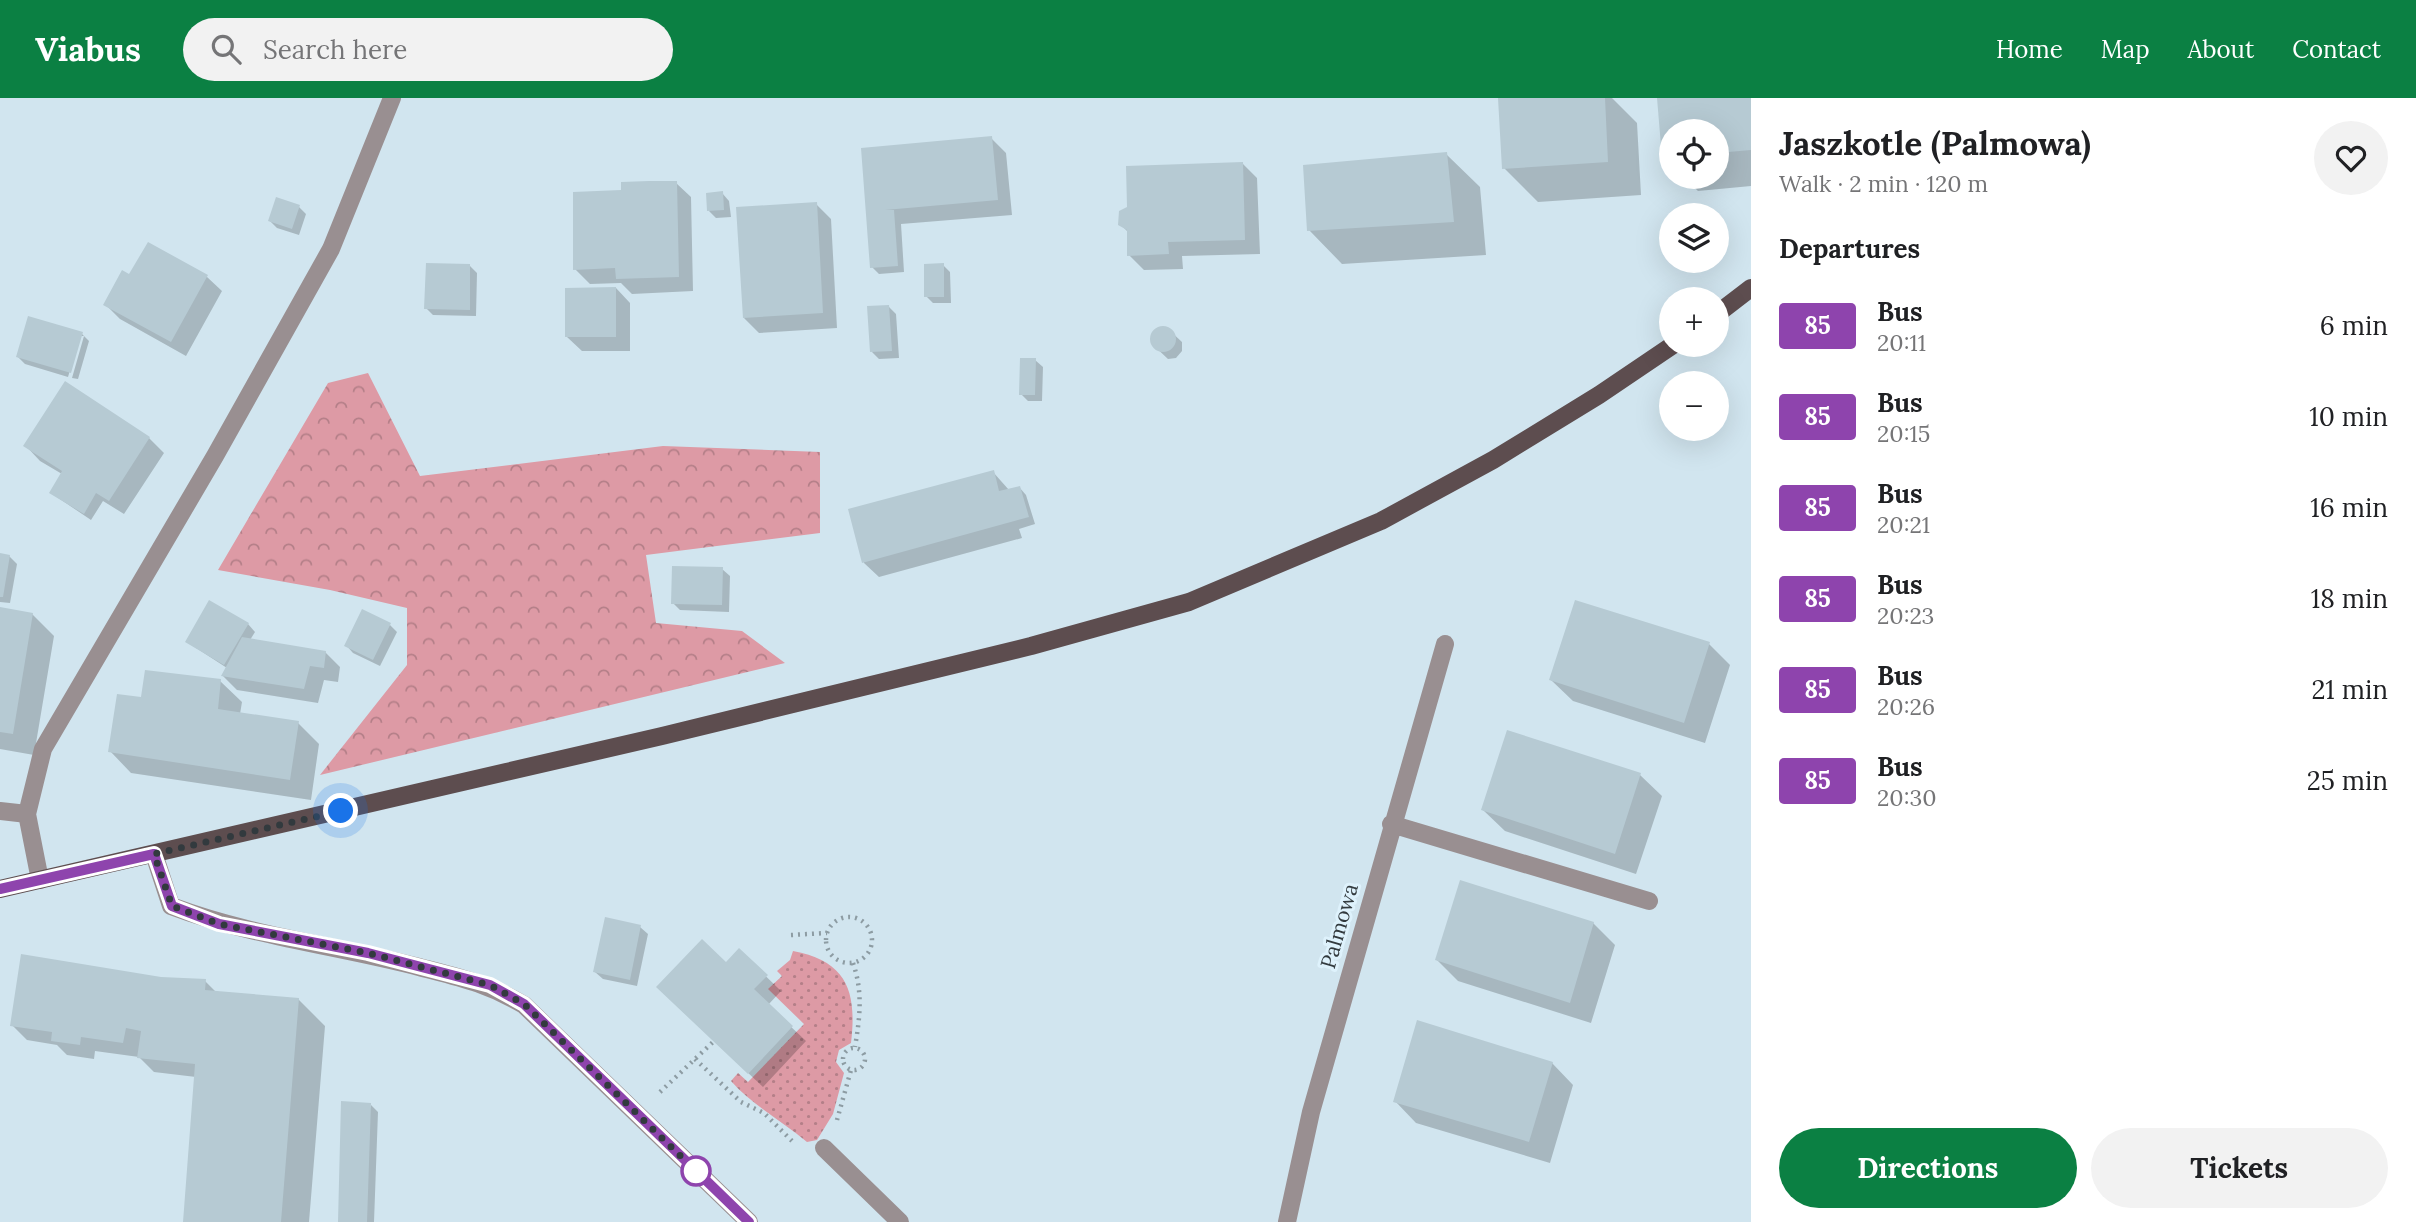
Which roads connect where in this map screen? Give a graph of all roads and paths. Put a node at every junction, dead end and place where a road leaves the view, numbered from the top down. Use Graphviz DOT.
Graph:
graph roads {
  1 [pos="392,98"];
  2 [pos="1751,288"];
  3 [pos="1729,305"];
  4 [pos="1659,355"];
  5 [pos="1445,644"];
  6 [pos="0,811"];
  7 [pos="27,814"];
  8 [pos="1391,824"];
  9 [pos="154,854"];
  10 [pos="40,880"];
  11 [pos="0,889"];
  12 [pos="1649,901"];
  13 [pos="827,933"];
  14 [pos="791,935"];
  15 [pos="853,962"];
  16 [pos="713,1042"];
  17 [pos="855,1047"];
  18 [pos="695,1059"];
  19 [pos="851,1070"];
  20 [pos="636,1115"];
  21 [pos="824,1148"];
  22 [pos="749,1222"];
  23 [pos="900,1222"];
  24 [pos="1287,1222"];
  1 -- 7 [label="street"];
  2 -- 3 [label="main road"];
  4 -- 9 [label="main road"];
  5 -- 8 [label="street, Palmowa"];
  6 -- 7 [label="street"];
  7 -- 10 [label="street"];
  8 -- 12 [label="street"];
  8 -- 24 [label="street, Palmowa"];
  9 -- 10 [label="main road"];
  9 -- 20 [label="street"];
  10 -- 11 [label="main road"];
  13 -- 14 [label="path"];
  13 -- 15 [label="path"];
  13 -- 15 [label="path"];
  15 -- 17 [label="path"];
  16 -- 18 [label="path"];
  17 -- 19 [label="path"];
  17 -- 19 [label="path"];
  18 -- 20 [label="path"];
  18 -- 21 [label="path"];
  19 -- 21 [label="path"];
  20 -- 22 [label="street"];
  21 -- 23 [label="street"];
}
